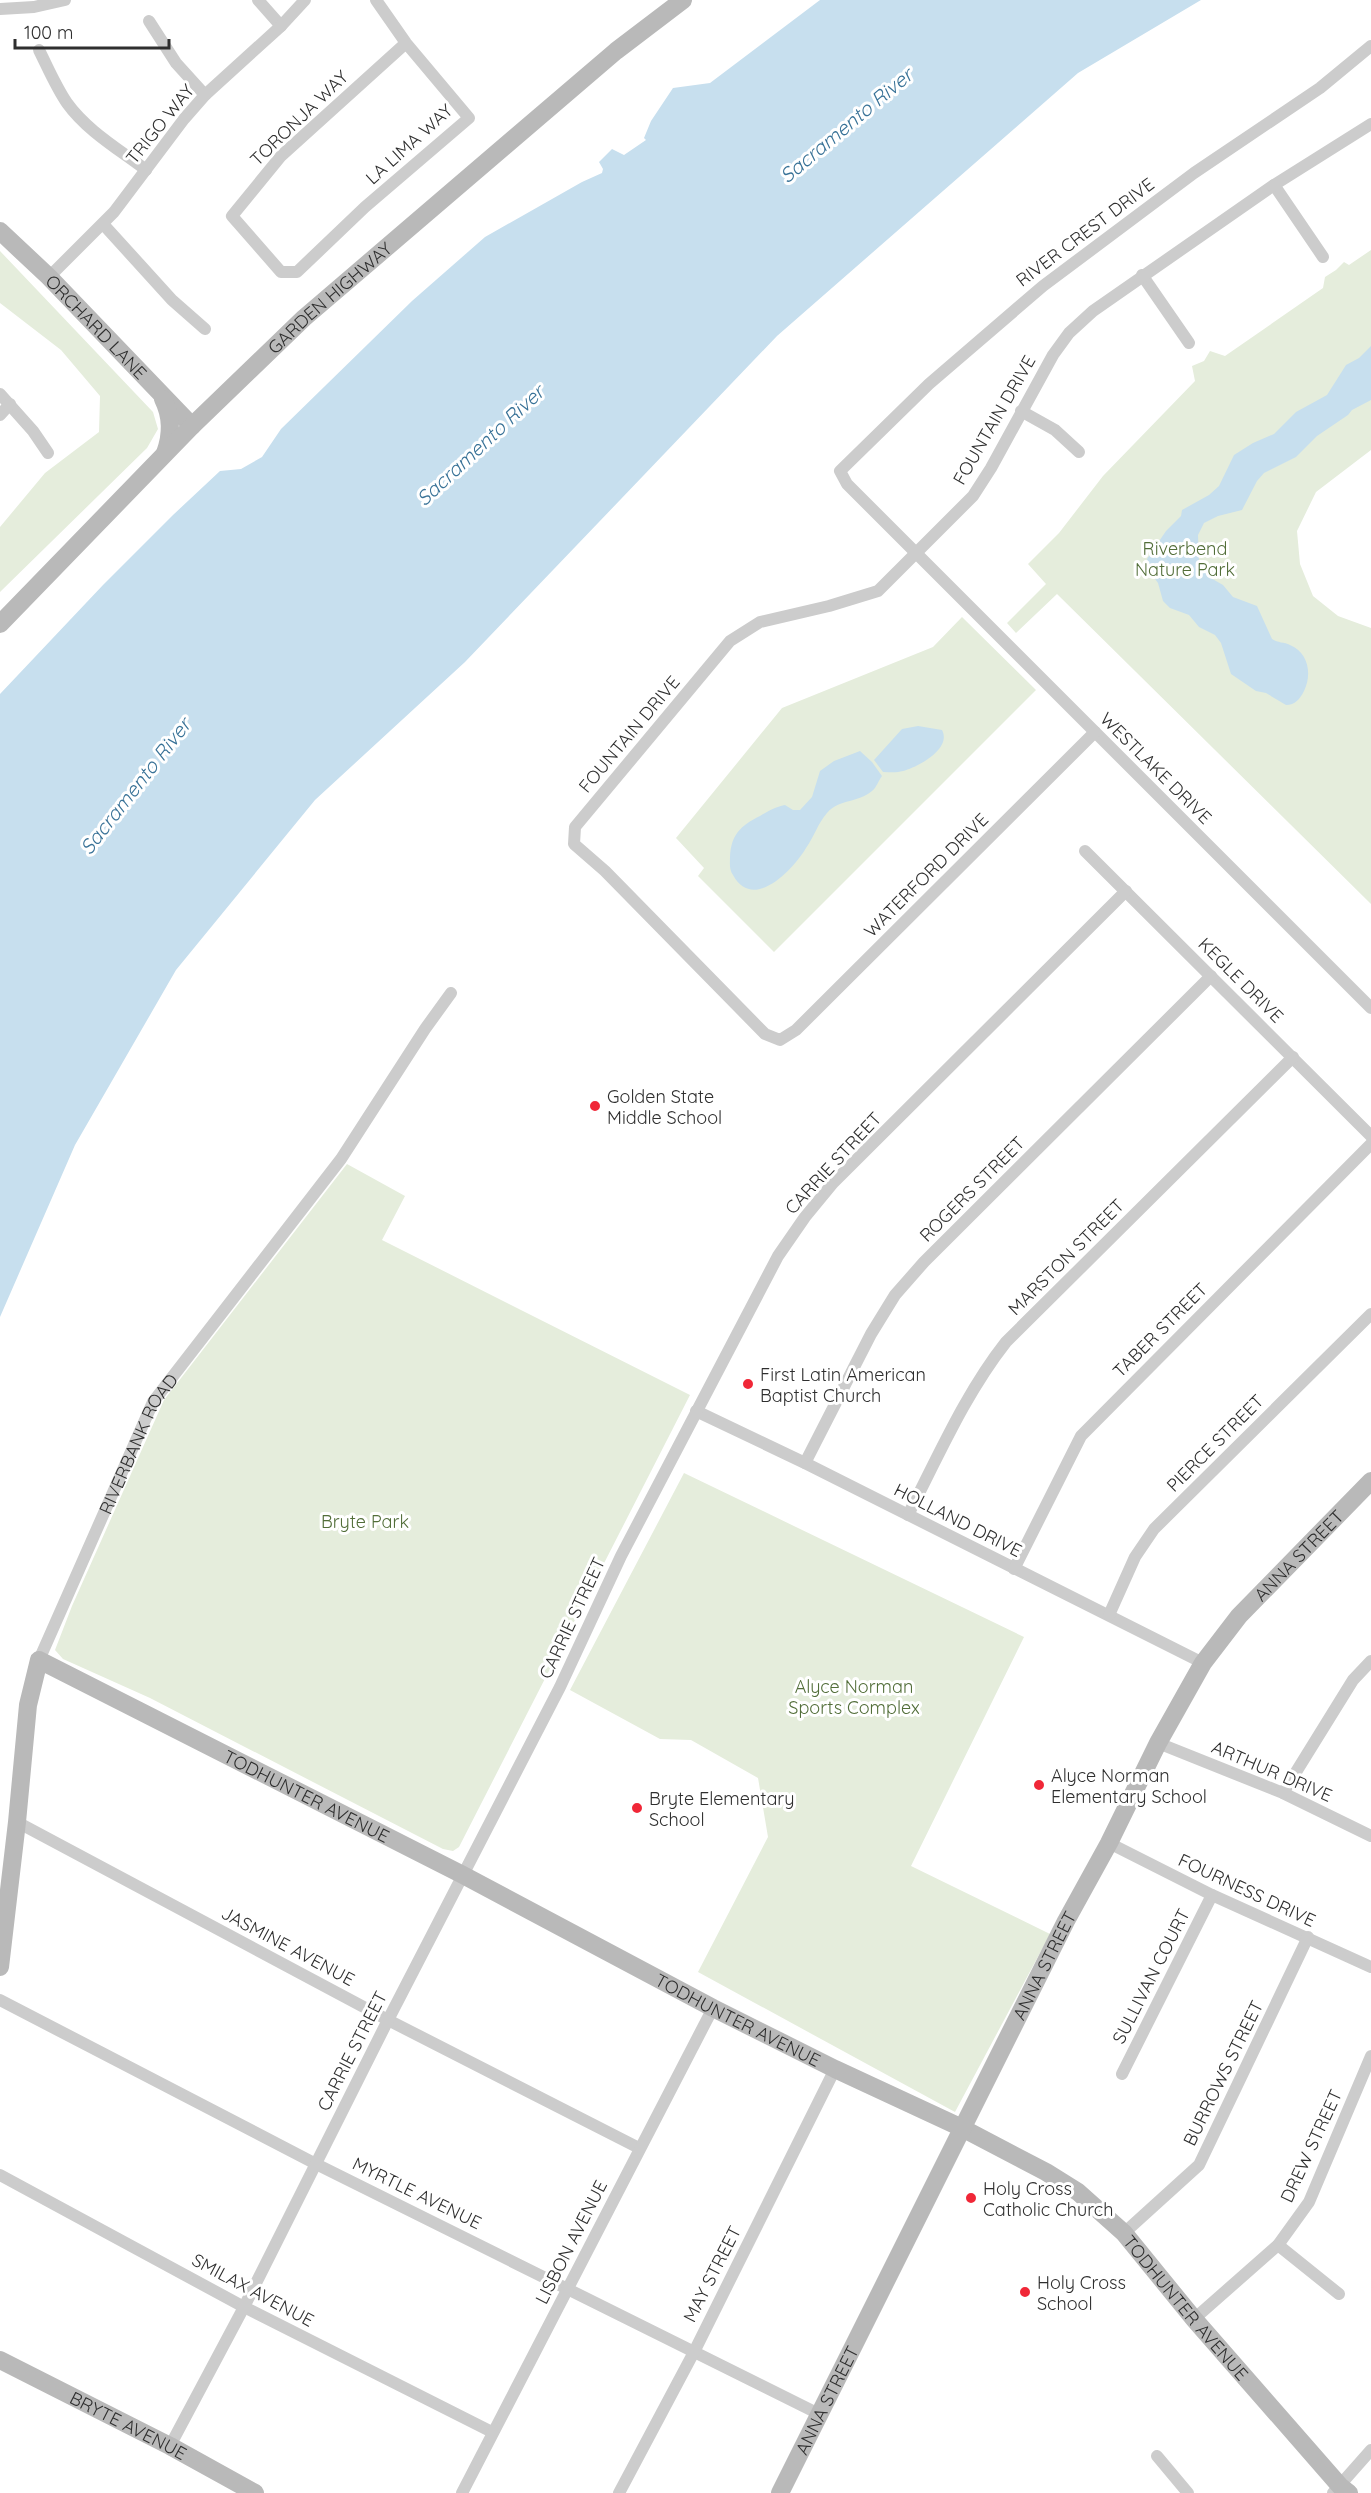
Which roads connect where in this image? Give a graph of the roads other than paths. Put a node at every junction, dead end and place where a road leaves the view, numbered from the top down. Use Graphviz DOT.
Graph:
graph roads {
  1 [pos="65,0"];
  2 [pos="258,0"];
  3 [pos="305,0"];
  4 [pos="376,0"];
  5 [pos="683,0"];
  6 [pos="0,9"];
  7 [pos="149,21"];
  8 [pos="281,26"];
  9 [pos="406,43"];
  10 [pos="1371,46"];
  11 [pos="39,50"];
  12 [pos="206,95"];
  13 [pos="1371,124"];
  14 [pos="146,170"];
  15 [pos="1274,185"];
  16 [pos="103,224"];
  17 [pos="0,231"];
  18 [pos="1323,256"];
  19 [pos="291,274"];
  20 [pos="1142,275"];
  21 [pos="49,277"];
  22 [pos="205,329"];
  23 [pos="1190,343"];
  24 [pos="0,394"];
  25 [pos="161,394"];
  26 [pos="10,404"];
  27 [pos="1021,411"];
  28 [pos="0,415"];
  29 [pos="192,426"];
  30 [pos="1079,452"];
  31 [pos="48,453"];
  32 [pos="164,455"];
  33 [pos="840,471"];
  34 [pos="917,553"];
  35 [pos="0,624"];
  36 [pos="1095,732"];
  37 [pos="1085,851"];
  38 [pos="1126,891"];
  39 [pos="1211,976"];
  40 [pos="451,993"];
  41 [pos="1371,1008"];
  42 [pos="780,1040"];
  43 [pos="1293,1057"];
  44 [pos="1371,1136"];
  45 [pos="1371,1144"];
  46 [pos="1371,1314"];
  47 [pos="696,1411"];
  48 [pos="805,1463"];
  49 [pos="1371,1481"];
  50 [pos="908,1515"];
  51 [pos="1014,1569"];
  52 [pos="1109,1615"];
  53 [pos="39,1660"];
  54 [pos="1371,1661"];
  55 [pos="1203,1663"];
  56 [pos="1158,1743"];
  57 [pos="1284,1793"];
  58 [pos="17,1822"];
  59 [pos="1371,1836"];
  60 [pos="1108,1843"];
  61 [pos="463,1875"];
  62 [pos="1212,1895"];
  63 [pos="1308,1937"];
  64 [pos="0,1967"];
  65 [pos="1371,1967"];
  66 [pos="0,2000"];
  67 [pos="713,2008"];
  68 [pos="388,2020"];
  69 [pos="1371,2056"];
  70 [pos="835,2069"];
  71 [pos="1122,2074"];
  72 [pos="962,2128"];
  73 [pos="639,2148"];
  74 [pos="316,2163"];
  75 [pos="0,2175"];
  76 [pos="1124,2233"];
  77 [pos="1278,2245"];
  78 [pos="569,2288"];
  79 [pos="1340,2294"];
  80 [pos="244,2307"];
  81 [pos="1194,2319"];
  82 [pos="694,2352"];
  83 [pos="0,2360"];
  84 [pos="819,2414"];
  85 [pos="492,2432"];
  86 [pos="170,2446"];
  87 [pos="1371,2450"];
  88 [pos="1157,2456"];
  89 [pos="1341,2491"];
  90 [pos="255,2493"];
  91 [pos="462,2493"];
  92 [pos="619,2493"];
  93 [pos="780,2493"];
  94 [pos="1188,2493"];
  1 -- 6 [label="street"];
  2 -- 8 [label="street"];
  3 -- 8 [label="street, TRIGO WAY"];
  4 -- 9 [label="street, LA LIMA WAY"];
  5 -- 29 [label="street, GARDEN HIGHWAY"];
  7 -- 12 [label="street"];
  8 -- 12 [label="street, TRIGO WAY"];
  9 -- 19 [label="street, TORONJA WAY"];
  9 -- 19 [label="street, LA LIMA WAY"];
  10 -- 33 [label="street, RIVER CREST DRIVE"];
  11 -- 14 [label="street"];
  12 -- 14 [label="street, TRIGO WAY"];
  13 -- 15 [label="street, FOUNTAIN DRIVE"];
  14 -- 16 [label="street, TRIGO WAY"];
  15 -- 18 [label="street"];
  15 -- 20 [label="street, FOUNTAIN DRIVE"];
  16 -- 21 [label="street, TRIGO WAY"];
  16 -- 22 [label="street"];
  17 -- 21 [label="street, ORCHARD LANE"];
  20 -- 23 [label="street"];
  20 -- 27 [label="street, FOUNTAIN DRIVE"];
  21 -- 25 [label="street, ORCHARD LANE"];
  24 -- 26 [label="street"];
  25 -- 29 [label="street, ORCHARD LANE"];
  25 -- 32 [label="street"];
  26 -- 28 [label="street"];
  26 -- 31 [label="street"];
  27 -- 30 [label="street"];
  27 -- 34 [label="street, FOUNTAIN DRIVE"];
  29 -- 32 [label="street, GARDEN HIGHWAY"];
  32 -- 35 [label="street, GARDEN HIGHWAY"];
  33 -- 34 [label="street, WESTLAKE DRIVE"];
  34 -- 36 [label="street, WESTLAKE DRIVE"];
  34 -- 42 [label="street, FOUNTAIN DRIVE"];
  36 -- 41 [label="street, WESTLAKE DRIVE"];
  36 -- 42 [label="street, WATERFORD DRIVE"];
  37 -- 38 [label="street, KEGLE DRIVE"];
  38 -- 39 [label="street, KEGLE DRIVE"];
  38 -- 47 [label="street, CARRIE STREET"];
  39 -- 43 [label="street, KEGLE DRIVE"];
  39 -- 48 [label="street, ROGERS STREET"];
  40 -- 53 [label="street, RIVERBANK ROAD"];
  43 -- 44 [label="street, KEGLE DRIVE"];
  43 -- 50 [label="street, MARSTON STREET"];
  45 -- 51 [label="street, TABER STREET"];
  46 -- 52 [label="street, PIERCE STREET"];
  47 -- 48 [label="street, HOLLAND DRIVE"];
  47 -- 61 [label="street, CARRIE STREET"];
  48 -- 50 [label="street, HOLLAND DRIVE"];
  49 -- 55 [label="street, ANNA STREET"];
  50 -- 51 [label="street, HOLLAND DRIVE"];
  51 -- 52 [label="street, HOLLAND DRIVE"];
  52 -- 55 [label="street, HOLLAND DRIVE"];
  53 -- 58 [label="street, RIVERBANK ROAD"];
  53 -- 61 [label="street, TODHUNTER AVENUE"];
  54 -- 57 [label="street"];
  55 -- 56 [label="street, ANNA STREET"];
  56 -- 57 [label="street, ARTHUR DRIVE"];
  56 -- 60 [label="street, ANNA STREET"];
  57 -- 59 [label="street, ARTHUR DRIVE"];
  58 -- 64 [label="street, RIVERBANK ROAD"];
  58 -- 68 [label="street, JASMINE AVENUE"];
  60 -- 62 [label="street, FOURNESS DRIVE"];
  60 -- 72 [label="street, ANNA STREET"];
  61 -- 67 [label="street, TODHUNTER AVENUE"];
  61 -- 68 [label="street, CARRIE STREET"];
  62 -- 63 [label="street, FOURNESS DRIVE"];
  62 -- 71 [label="street, SULLIVAN COURT"];
  63 -- 65 [label="street, FOURNESS DRIVE"];
  63 -- 76 [label="street, BURROWS STREET"];
  66 -- 74 [label="street, MYRTLE AVENUE"];
  67 -- 70 [label="street, TODHUNTER AVENUE"];
  67 -- 73 [label="street, LISBON AVENUE"];
  68 -- 73 [label="street, JASMINE AVENUE"];
  68 -- 74 [label="street, CARRIE STREET"];
  69 -- 77 [label="street, DREW STREET"];
  70 -- 72 [label="street, TODHUNTER AVENUE"];
  70 -- 82 [label="street, MAY STREET"];
  72 -- 76 [label="street, TODHUNTER AVENUE"];
  72 -- 84 [label="street, ANNA STREET"];
  73 -- 78 [label="street, LISBON AVENUE"];
  74 -- 78 [label="street, MYRTLE AVENUE"];
  74 -- 80 [label="street, CARRIE STREET"];
  75 -- 80 [label="street, SMILAX AVENUE"];
  76 -- 81 [label="street, TODHUNTER AVENUE"];
  77 -- 79 [label="street"];
  77 -- 81 [label="street, DREW STREET"];
  78 -- 82 [label="street, MYRTLE AVENUE"];
  78 -- 85 [label="street, LISBON AVENUE"];
  80 -- 85 [label="street, SMILAX AVENUE"];
  80 -- 86 [label="street, CARRIE STREET"];
  81 -- 89 [label="street, TODHUNTER AVENUE"];
  82 -- 84 [label="street, MYRTLE AVENUE"];
  82 -- 92 [label="street, MAY STREET"];
  83 -- 86 [label="street, BRYTE AVENUE"];
  84 -- 93 [label="street, ANNA STREET"];
  85 -- 91 [label="street, LISBON AVENUE"];
  86 -- 90 [label="street, BRYTE AVENUE"];
  87 -- 89 [label="street"];
  88 -- 94 [label="street"];
}
